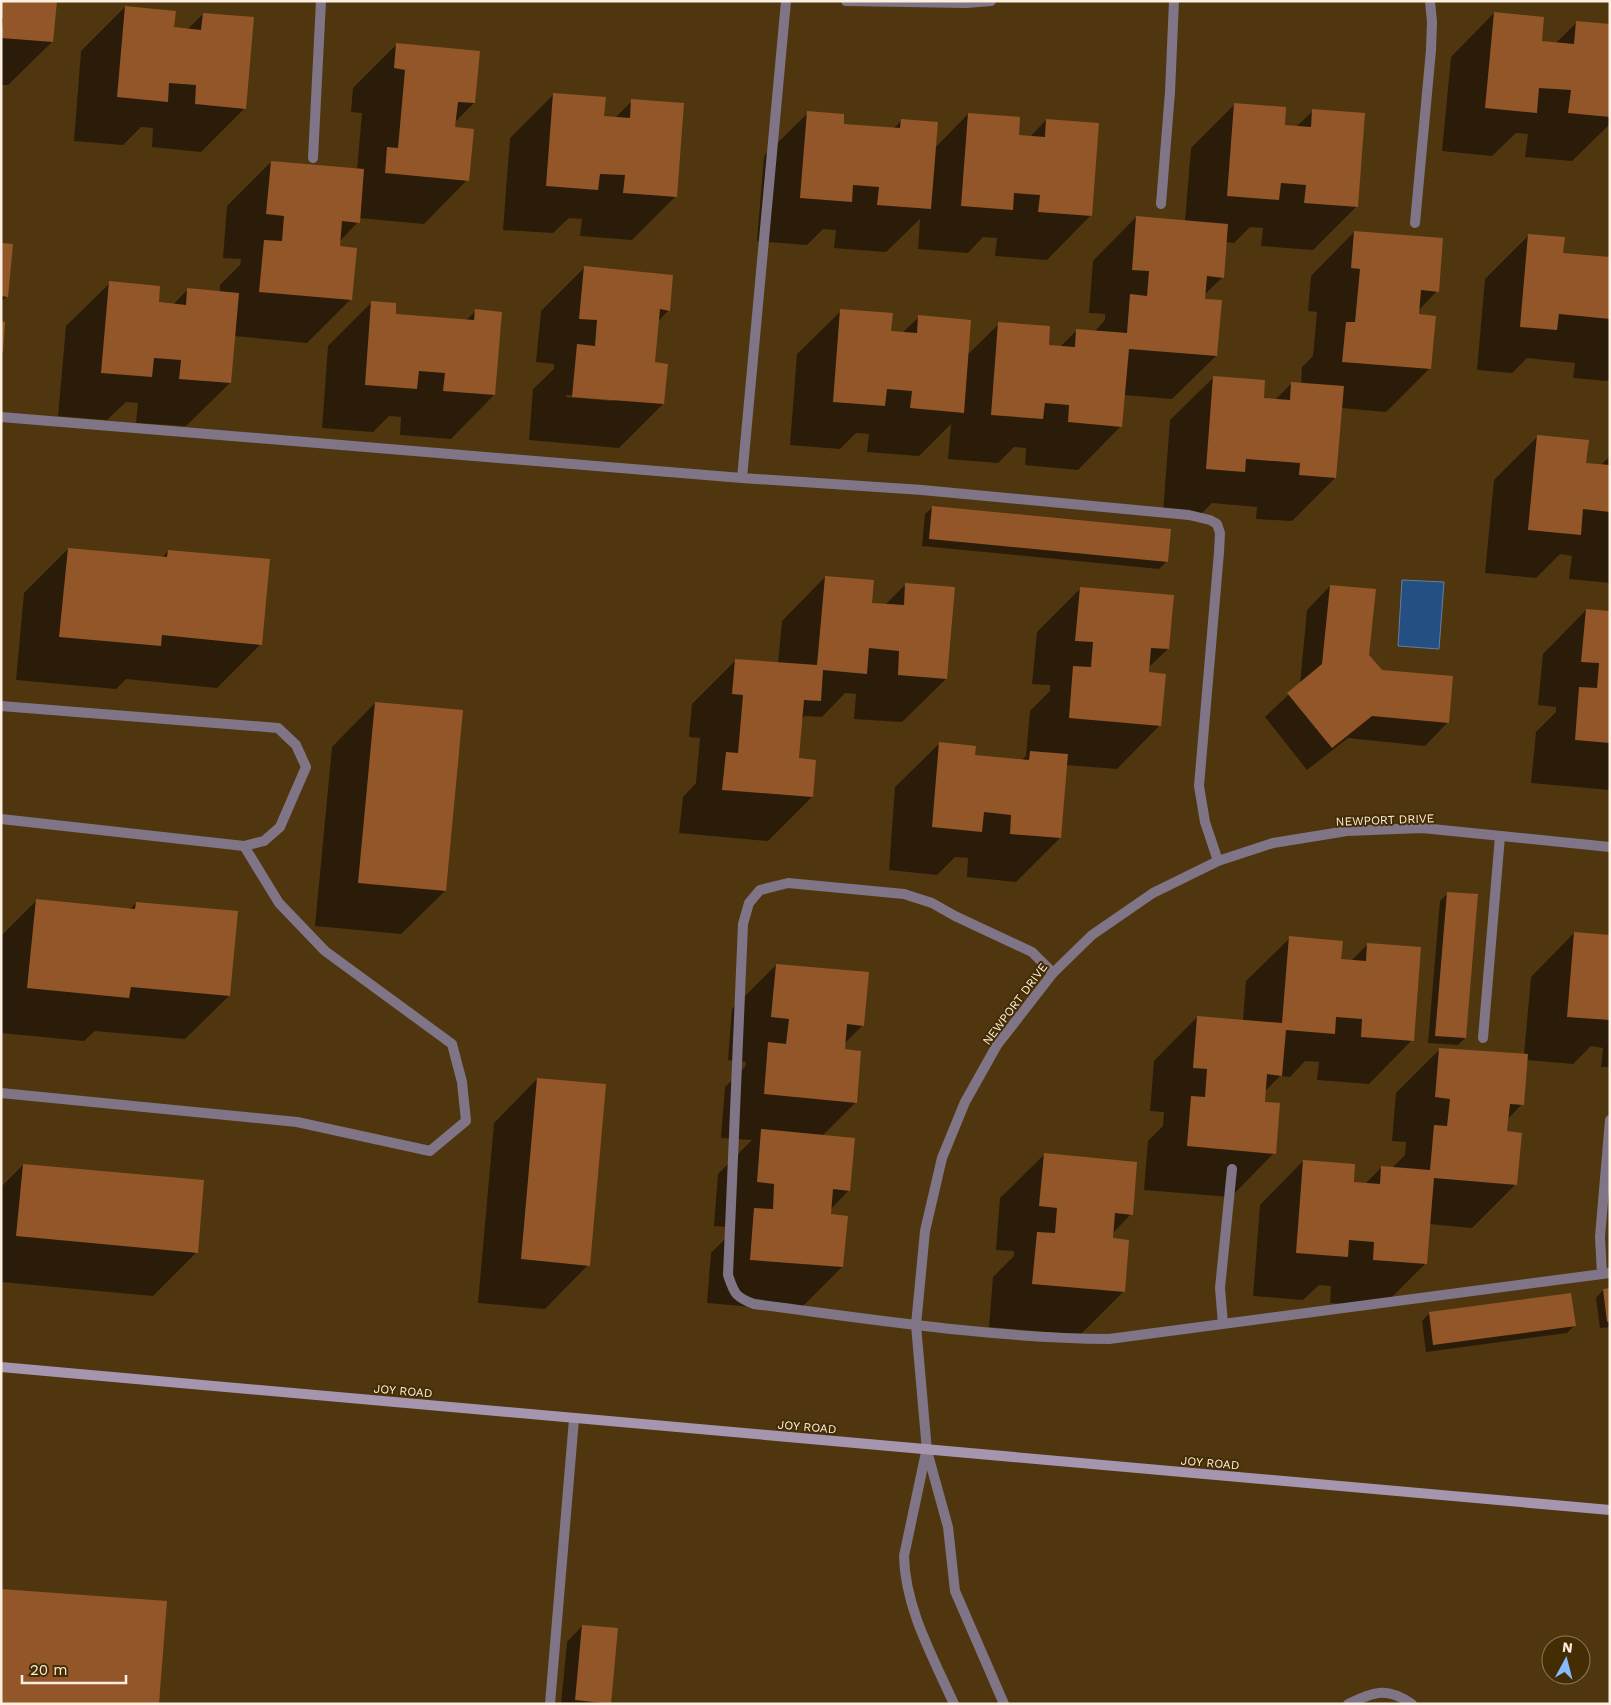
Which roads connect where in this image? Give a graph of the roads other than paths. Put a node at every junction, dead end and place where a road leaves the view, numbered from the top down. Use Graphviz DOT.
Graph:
graph roads {
  1 [pos="321,1"];
  2 [pos="786,1"];
  3 [pos="846,1"];
  4 [pos="991,1"];
  5 [pos="1174,1"];
  6 [pos="1430,1"];
  7 [pos="312,158"];
  8 [pos="1161,204"];
  9 [pos="1415,223"];
  10 [pos="1,417"];
  11 [pos="742,478"];
  12 [pos="1,706"];
  13 [pos="1,819"];
  14 [pos="1500,836"];
  15 [pos="244,846"];
  16 [pos="1610,847"];
  17 [pos="1218,861"];
  18 [pos="1053,973"];
  19 [pos="1483,1038"];
  20 [pos="1,1093"];
  21 [pos="1610,1120"];
  22 [pos="1232,1169"];
  23 [pos="1606,1273"];
  24 [pos="1223,1324"];
  25 [pos="916,1325"];
  26 [pos="1,1367"];
  27 [pos="574,1419"];
  28 [pos="927,1450"];
  29 [pos="1610,1510"];
  30 [pos="550,1704"];
  31 [pos="954,1704"];
  32 [pos="1004,1704"];
  33 [pos="1348,1704"];
  34 [pos="1412,1704"];
  1 -- 7 [label="street"];
  2 -- 11 [label="street"];
  3 -- 4 [label="street"];
  5 -- 8 [label="street"];
  6 -- 9 [label="street"];
  10 -- 11 [label="street"];
  11 -- 17 [label="street"];
  12 -- 15 [label="street"];
  13 -- 15 [label="street"];
  14 -- 16 [label="street, NEWPORT DRIVE"];
  14 -- 17 [label="street, NEWPORT DRIVE"];
  14 -- 19 [label="street"];
  15 -- 20 [label="street"];
  17 -- 18 [label="street, NEWPORT DRIVE"];
  18 -- 25 [label="street, NEWPORT DRIVE"];
  18 -- 25 [label="street"];
  21 -- 23 [label="street"];
  22 -- 24 [label="street"];
  23 -- 24 [label="street"];
  24 -- 25 [label="street"];
  25 -- 28 [label="street, NEWPORT DRIVE"];
  26 -- 27 [label="street, JOY ROAD"];
  27 -- 28 [label="street, JOY ROAD"];
  27 -- 30 [label="street"];
  28 -- 29 [label="street, JOY ROAD"];
  28 -- 31 [label="street"];
  28 -- 32 [label="street"];
  33 -- 34 [label="street"];
}
